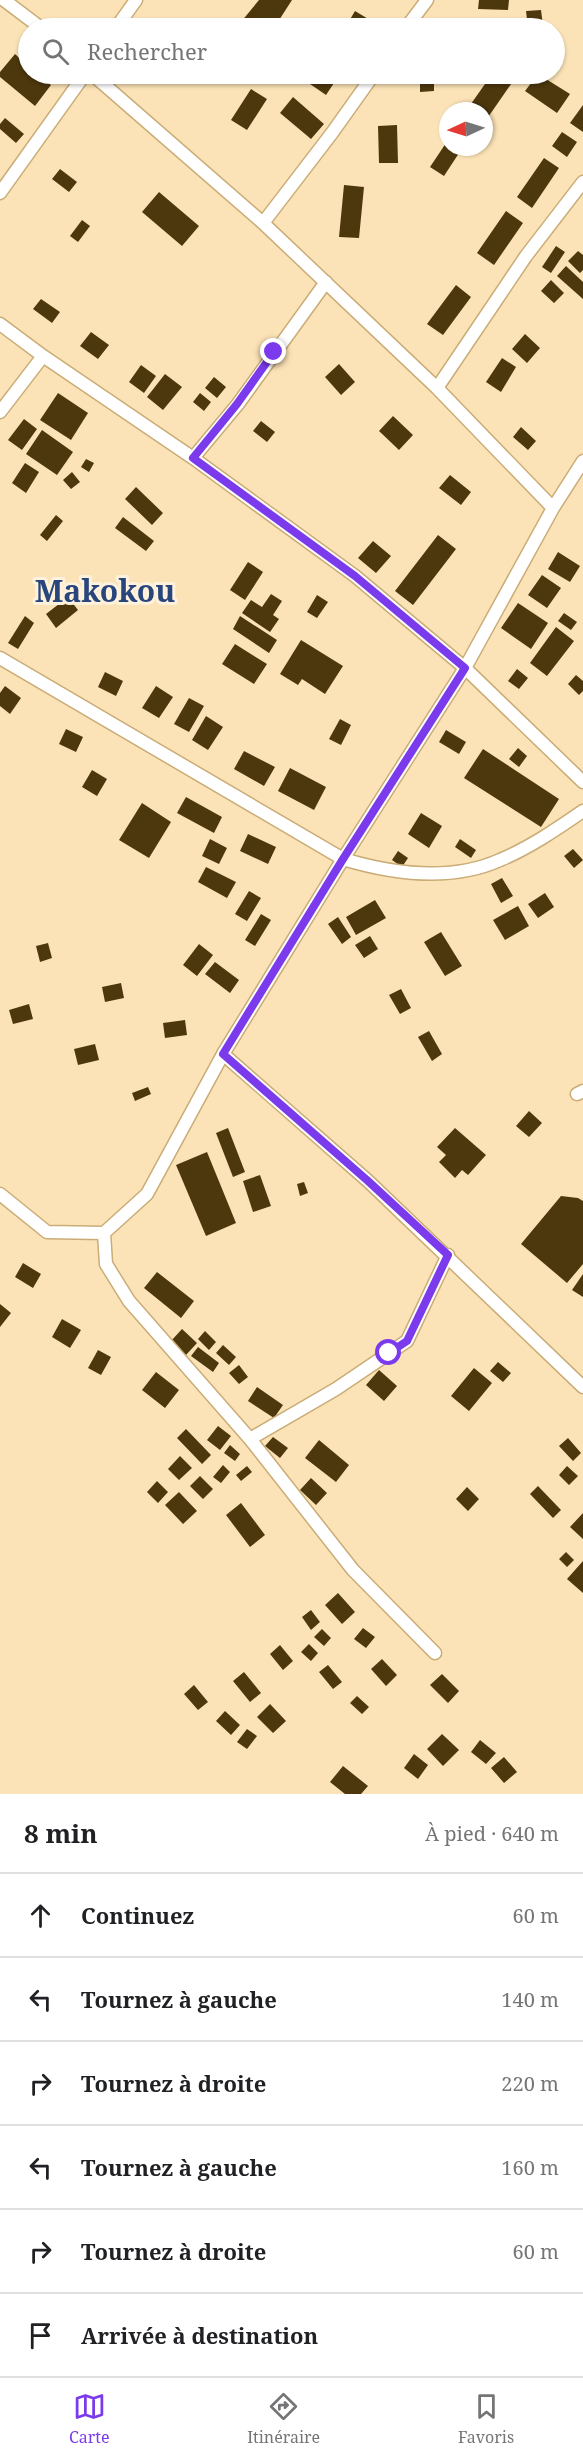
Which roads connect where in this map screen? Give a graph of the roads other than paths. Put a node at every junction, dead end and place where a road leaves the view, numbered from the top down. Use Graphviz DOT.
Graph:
graph roads {
  1 [pos="4,0"];
  2 [pos="136,0"];
  3 [pos="427,0"];
  4 [pos="28,18"];
  5 [pos="123,18"];
  6 [pos="414,18"];
  7 [pos="79,84"];
  8 [pos="103,84"];
  9 [pos="367,84"];
  10 [pos="583,182"];
  11 [pos="0,193"];
  12 [pos="263,223"];
  13 [pos="326,282"];
  14 [pos="0,324"];
  15 [pos="43,356"];
  16 [pos="437,388"];
  17 [pos="0,412"];
  18 [pos="193,458"];
  19 [pos="583,461"];
  20 [pos="553,508"];
  21 [pos="0,658"];
  22 [pos="465,668"];
  23 [pos="583,782"];
  24 [pos="583,811"];
  25 [pos="343,859"];
  26 [pos="223,1054"];
  27 [pos="0,1194"];
  28 [pos="104,1233"];
  29 [pos="448,1255"];
  30 [pos="583,1387"];
  31 [pos="250,1439"];
  32 [pos="435,1653"];
  1 -- 4 [label="street"];
  2 -- 5 [label="street"];
  3 -- 6 [label="street"];
  7 -- 11 [label="street"];
  8 -- 12 [label="street"];
  9 -- 12 [label="street"];
  10 -- 16 [label="street"];
  12 -- 13 [label="street"];
  13 -- 16 [label="street"];
  13 -- 18 [label="street"];
  14 -- 15 [label="street"];
  15 -- 17 [label="street"];
  15 -- 18 [label="street"];
  16 -- 20 [label="street"];
  18 -- 22 [label="street"];
  19 -- 20 [label="street"];
  20 -- 22 [label="street"];
  21 -- 25 [label="street"];
  22 -- 23 [label="street"];
  22 -- 25 [label="street"];
  24 -- 25 [label="street"];
  25 -- 26 [label="street"];
  26 -- 28 [label="street"];
  26 -- 29 [label="street"];
  27 -- 28 [label="street"];
  28 -- 31 [label="street"];
  29 -- 30 [label="street"];
  29 -- 31 [label="street"];
  31 -- 32 [label="street"];
}
